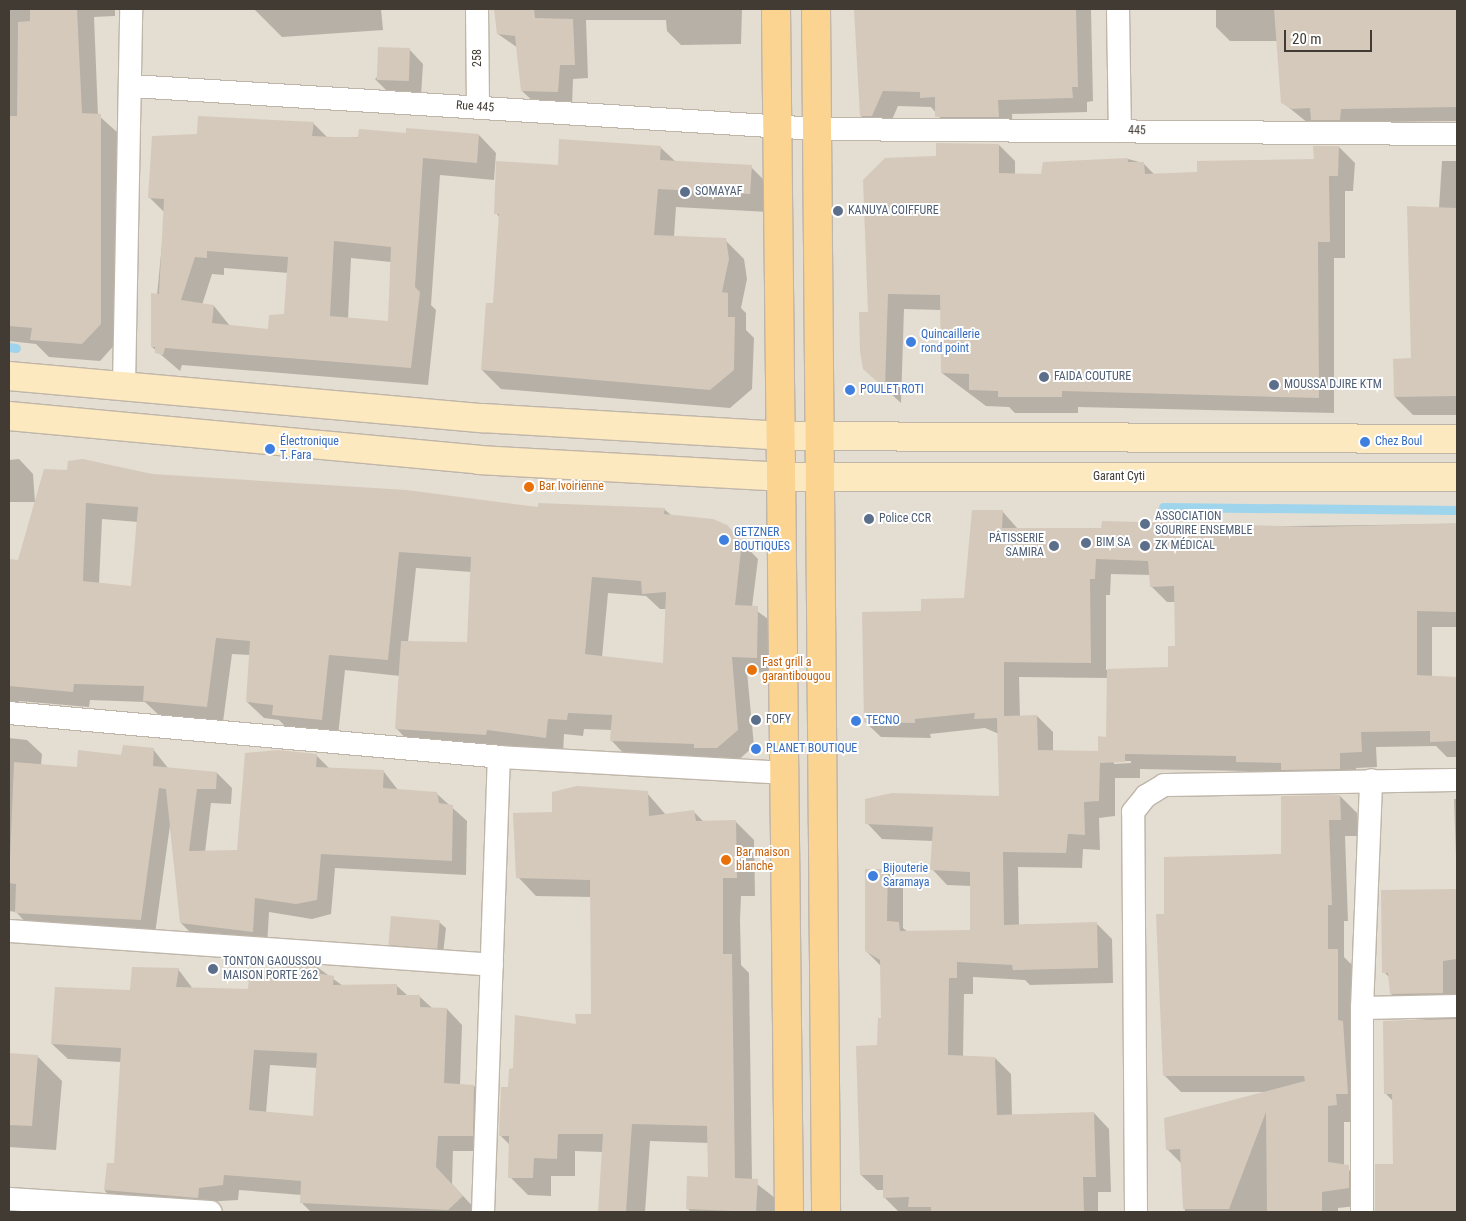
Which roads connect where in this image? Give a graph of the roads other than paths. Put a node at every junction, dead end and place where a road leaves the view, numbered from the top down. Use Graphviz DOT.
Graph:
graph roads {
  1 [pos="131,9"];
  2 [pos="477,9"];
  3 [pos="776,9"];
  4 [pos="816,9"];
  5 [pos="1118,9"];
  6 [pos="132,86"];
  7 [pos="478,108"];
  8 [pos="778,126"];
  9 [pos="818,129"];
  10 [pos="1120,131"];
  11 [pos="1457,134"];
  12 [pos="9,376"];
  13 [pos="124,386"];
  14 [pos="9,416"];
  15 [pos="782,436"];
  16 [pos="822,437"];
  17 [pos="1457,439"];
  18 [pos="1457,476"];
  19 [pos="780,477"];
  20 [pos="820,478"];
  21 [pos="9,713"];
  22 [pos="499,757"];
  23 [pos="785,773"];
  24 [pos="1371,780"];
  25 [pos="1457,780"];
  26 [pos="9,931"];
  27 [pos="492,965"];
  28 [pos="1457,1006"];
  29 [pos="1362,1008"];
  30 [pos="9,1199"];
  31 [pos="211,1212"];
  32 [pos="483,1212"];
  33 [pos="789,1212"];
  34 [pos="826,1212"];
  35 [pos="1136,1212"];
  36 [pos="1362,1212"];
  1 -- 6 [label="street"];
  2 -- 7 [label="street, 258"];
  3 -- 8 [label="main road"];
  4 -- 9 [label="main road"];
  5 -- 10 [label="street"];
  6 -- 7 [label="street, Rue 445"];
  6 -- 13 [label="street"];
  7 -- 8 [label="street, Rue 445"];
  8 -- 9 [label="street, Rue 445"];
  8 -- 15 [label="main road"];
  9 -- 10 [label="street, 445"];
  9 -- 16 [label="main road"];
  10 -- 11 [label="street, 445"];
  12 -- 13 [label="main road"];
  13 -- 15 [label="main road"];
  14 -- 19 [label="main road, Garant Cyti"];
  15 -- 16 [label="main road"];
  15 -- 19 [label="main road"];
  16 -- 17 [label="main road"];
  16 -- 20 [label="main road"];
  18 -- 20 [label="main road, Garant Cyti"];
  19 -- 20 [label="main road, Garant Cyti"];
  19 -- 23 [label="main road"];
  20 -- 34 [label="main road"];
  21 -- 22 [label="street"];
  22 -- 23 [label="street"];
  22 -- 27 [label="street"];
  23 -- 33 [label="main road"];
  24 -- 25 [label="street"];
  24 -- 29 [label="street"];
  24 -- 35 [label="street"];
  26 -- 27 [label="street"];
  27 -- 32 [label="street"];
  28 -- 29 [label="street"];
  29 -- 36 [label="street"];
  30 -- 31 [label="street"];
}
